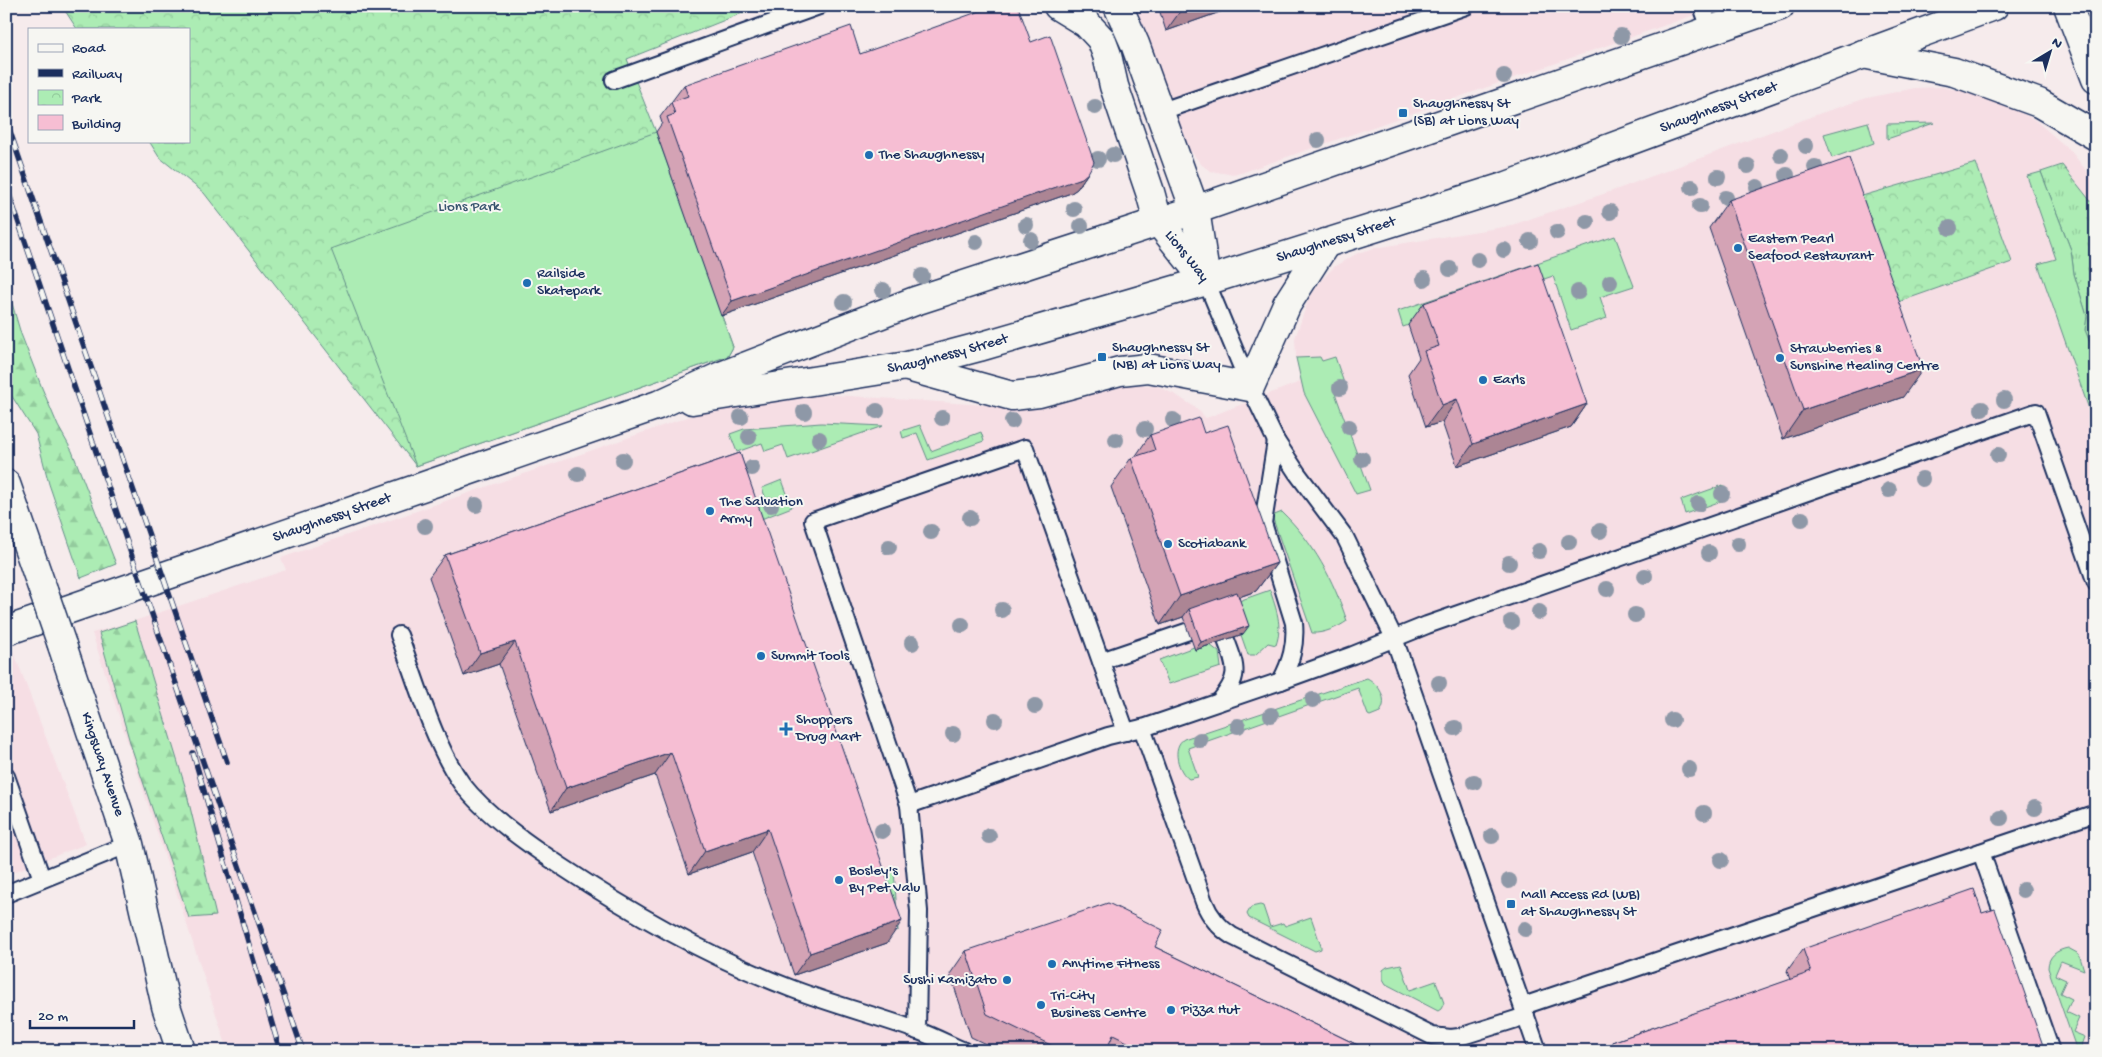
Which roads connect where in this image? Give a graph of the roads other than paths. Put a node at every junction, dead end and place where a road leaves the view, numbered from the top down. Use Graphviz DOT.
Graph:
graph roads {
  1 [pos="819,6"];
  2 [pos="1058,6"];
  3 [pos="1118,6"];
  4 [pos="1466,6"];
  5 [pos="1702,6"];
  6 [pos="1780,6"];
  7 [pos="1994,6"];
  8 [pos="2068,6"];
  9 [pos="1711,32"];
  10 [pos="1863,54"];
  11 [pos="2096,78"];
  12 [pos="614,80"];
  13 [pos="1159,112"];
  14 [pos="2096,136"];
  15 [pos="1195,210"];
  16 [pos="1158,221"];
  17 [pos="1326,243"];
  18 [pos="1206,281"];
  19 [pos="907,366"];
  20 [pos="1250,387"];
  21 [pos="658,405"];
  22 [pos="1276,441"];
  23 [pos="6,484"];
  24 [pos="2096,583"];
  25 [pos="6,631"];
  26 [pos="1188,631"];
  27 [pos="399,635"];
  28 [pos="1394,638"];
  29 [pos="1226,640"];
  30 [pos="1101,661"];
  31 [pos="1281,681"];
  32 [pos="1219,702"];
  33 [pos="1142,728"];
  34 [pos="1126,732"];
  35 [pos="6,776"];
  36 [pos="909,805"];
  37 [pos="2096,813"];
  38 [pos="129,844"];
  39 [pos="1981,852"];
  40 [pos="42,879"];
  41 [pos="6,894"];
  42 [pos="1524,1011"];
  43 [pos="917,1031"];
  44 [pos="181,1051"];
  45 [pos="964,1051"];
  46 [pos="1538,1051"];
  47 [pos="2051,1051"];
  1 -- 12 [label="lane"];
  2 -- 16 [label="main road, Lions Way"];
  3 -- 13 [label="main road, Lions Way"];
  4 -- 13 [label="lane"];
  5 -- 9 [label="lane"];
  6 -- 9 [label="main road, Shaughnessy Street"];
  7 -- 10 [label="main road, Shaughnessy Street"];
  8 -- 11 [label="main road"];
  9 -- 15 [label="main road, Shaughnessy Street"];
  10 -- 14 [label="main road"];
  10 -- 17 [label="main road, Shaughnessy Street"];
  13 -- 15 [label="main road, Lions Way"];
  15 -- 16 [label="main road, Shaughnessy Street"];
  15 -- 18 [label="main road, Lions Way"];
  16 -- 18 [label="main road, Lions Way"];
  16 -- 21 [label="main road, Shaughnessy Street"];
  17 -- 18 [label="main road, Shaughnessy Street"];
  17 -- 20 [label="main road"];
  18 -- 19 [label="main road, Shaughnessy Street"];
  18 -- 20 [label="lane"];
  19 -- 20 [label="main road"];
  19 -- 21 [label="main road, Shaughnessy Street"];
  20 -- 22 [label="lane"];
  21 -- 25 [label="main road, Shaughnessy Street"];
  22 -- 28 [label="lane"];
  22 -- 31 [label="lane"];
  23 -- 38 [label="main road, Kingsway Avenue, bridge"];
  24 -- 28 [label="lane"];
  26 -- 30 [label="lane"];
  27 -- 43 [label="lane"];
  28 -- 31 [label="lane"];
  28 -- 42 [label="lane"];
  29 -- 32 [label="lane"];
  30 -- 34 [label="lane"];
  30 -- 36 [label="lane"];
  31 -- 32 [label="lane"];
  32 -- 33 [label="lane"];
  33 -- 34 [label="lane"];
  33 -- 42 [label="lane"];
  34 -- 36 [label="lane"];
  35 -- 40 [label="lane"];
  36 -- 43 [label="lane"];
  37 -- 39 [label="lane"];
  38 -- 40 [label="lane"];
  38 -- 44 [label="main road, Kingsway Avenue"];
  39 -- 42 [label="lane"];
  39 -- 47 [label="lane"];
  40 -- 41 [label="lane"];
  42 -- 46 [label="lane"];
  43 -- 45 [label="lane"];
}
